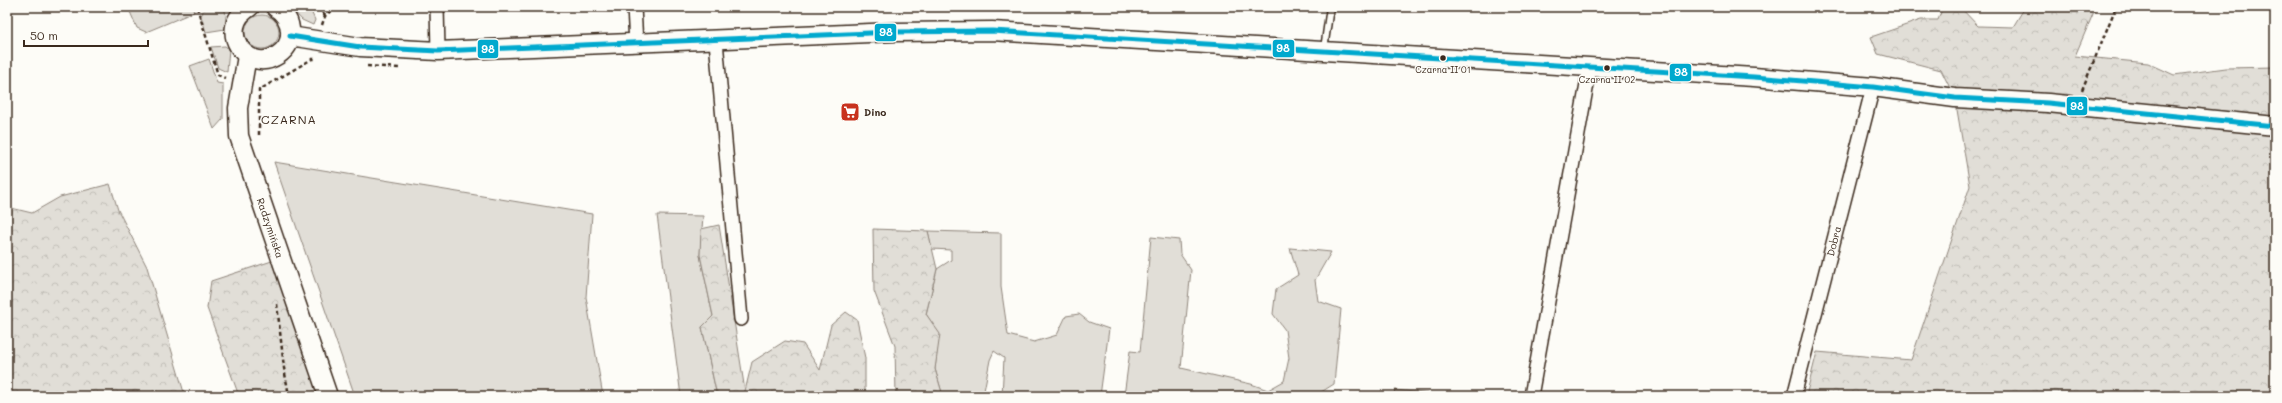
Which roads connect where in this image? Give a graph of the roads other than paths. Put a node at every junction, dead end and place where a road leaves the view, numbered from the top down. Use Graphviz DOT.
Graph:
graph roads {
  1 [pos="275,7"];
  2 [pos="436,7"];
  3 [pos="634,7"];
  4 [pos="1330,7"];
  5 [pos="245,8"];
  6 [pos="290,36"];
  7 [pos="716,41"];
  8 [pos="636,44"];
  9 [pos="438,51"];
  10 [pos="1323,51"];
  11 [pos="247,56"];
  12 [pos="1590,67"];
  13 [pos="1873,87"];
  14 [pos="2275,126"];
  15 [pos="741,319"];
  16 [pos="328,396"];
  17 [pos="1531,396"];
  18 [pos="1794,396"];
  1 -- 6 [label="main road"];
  2 -- 9 [label="street"];
  3 -- 8 [label="street"];
  4 -- 10 [label="lane"];
  5 -- 11 [label="main road"];
  6 -- 9 [label="main road"];
  6 -- 11 [label="main road"];
  7 -- 8 [label="main road"];
  7 -- 10 [label="main road"];
  7 -- 15 [label="street"];
  8 -- 9 [label="main road"];
  10 -- 12 [label="main road"];
  11 -- 16 [label="main road, Radzymińska"];
  12 -- 13 [label="main road"];
  12 -- 17 [label="street"];
  13 -- 14 [label="main road"];
  13 -- 18 [label="street, Dobra"];
}
